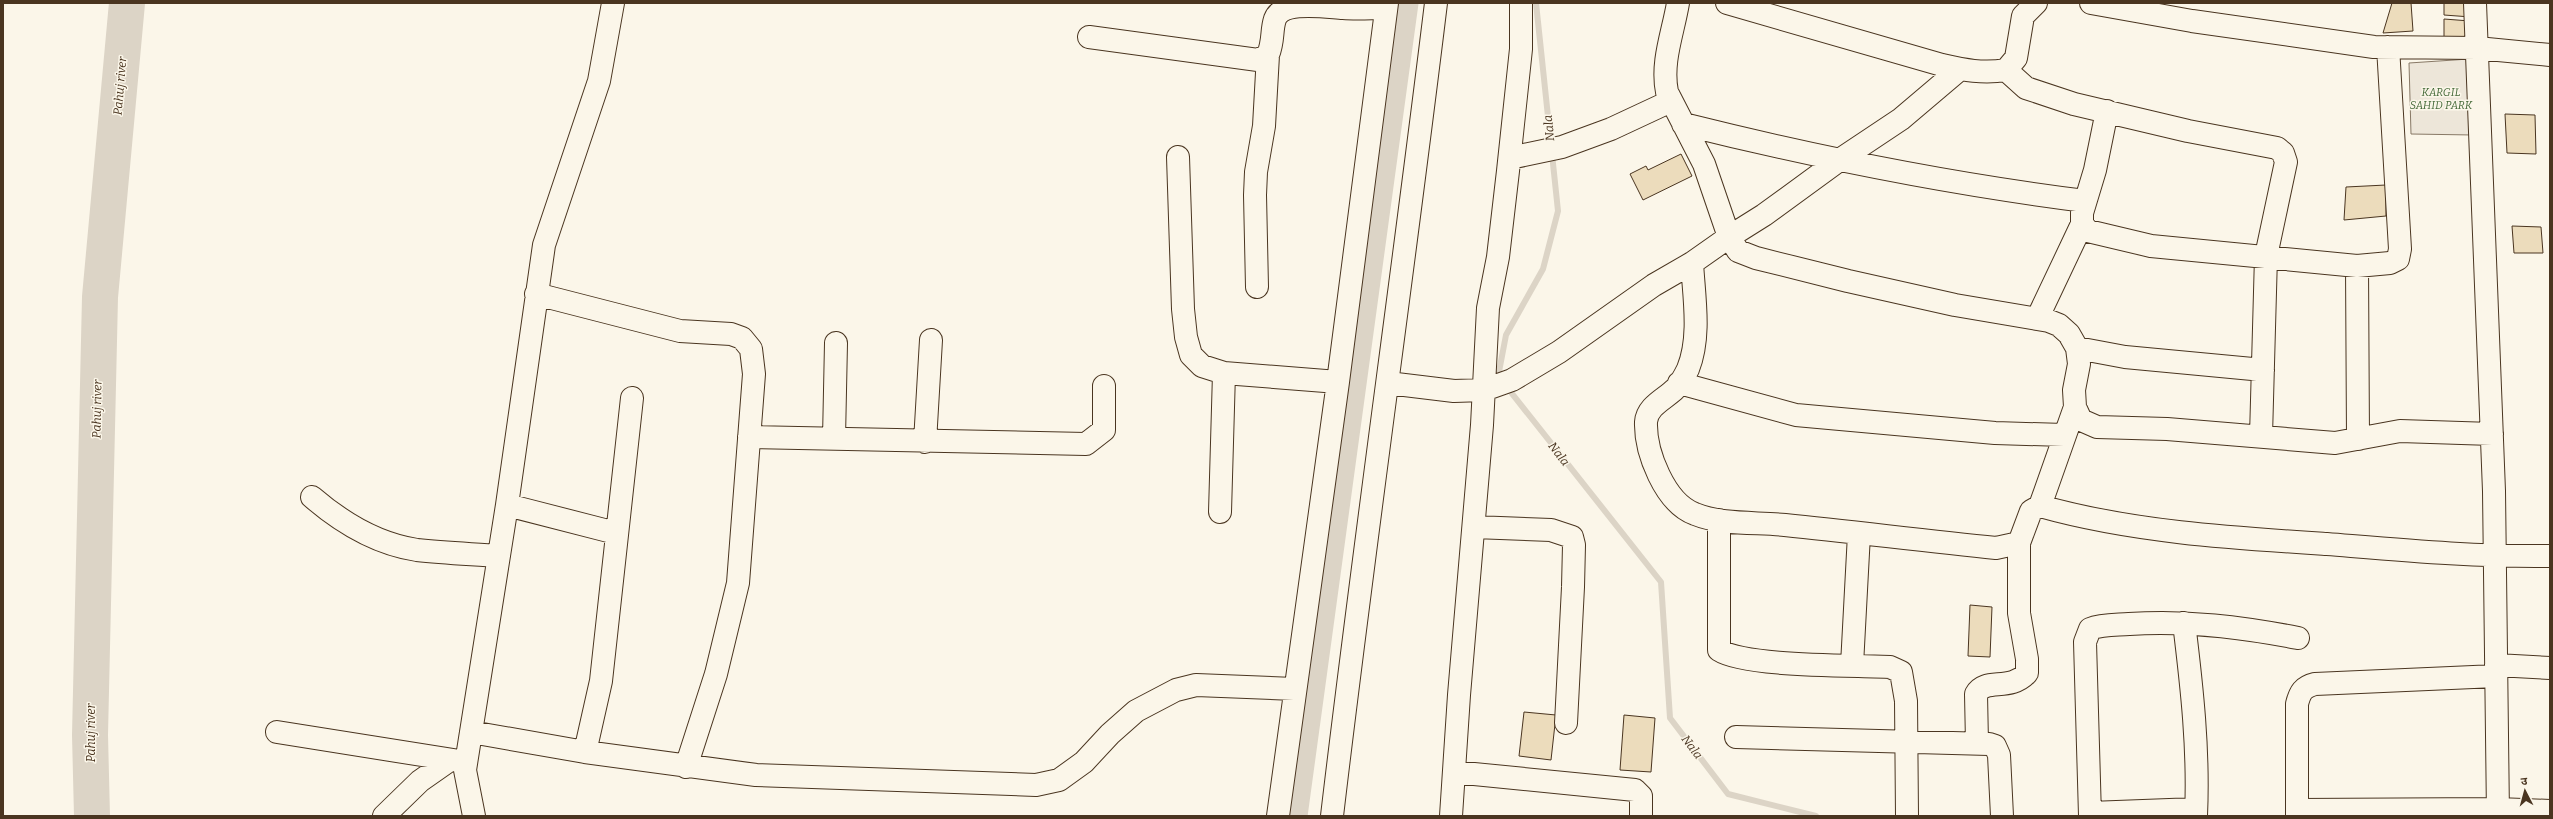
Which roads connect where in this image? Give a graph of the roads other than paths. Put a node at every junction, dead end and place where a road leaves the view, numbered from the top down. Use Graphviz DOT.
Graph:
graph roads {
  1 [pos="613,3"];
  2 [pos="1436,3"];
  3 [pos="1521,3"];
  4 [pos="1678,3"];
  5 [pos="1727,3"];
  6 [pos="2036,3"];
  7 [pos="2091,3"];
  8 [pos="2475,3"];
  9 [pos="1283,5"];
  10 [pos="1387,6"];
  11 [pos="1089,37"];
  12 [pos="2388,47"];
  13 [pos="2477,48"];
  14 [pos="1268,55"];
  15 [pos="2550,55"];
  16 [pos="1960,69"];
  17 [pos="2006,70"];
  18 [pos="1671,101"];
  19 [pos="2107,111"];
  20 [pos="1683,124"];
  21 [pos="1178,157"];
  22 [pos="1510,158"];
  23 [pos="1838,160"];
  24 [pos="2085,202"];
  25 [pos="2082,224"];
  26 [pos="1729,236"];
  27 [pos="2266,256"];
  28 [pos="1692,263"];
  29 [pos="2357,266"];
  30 [pos="1257,287"];
  31 [pos="536,294"];
  32 [pos="2037,319"];
  33 [pos="931,340"];
  34 [pos="836,343"];
  35 [pos="2077,348"];
  36 [pos="2263,370"];
  37 [pos="1224,373"];
  38 [pos="1338,382"];
  39 [pos="1679,383"];
  40 [pos="1388,384"];
  41 [pos="1104,386"];
  42 [pos="1496,386"];
  43 [pos="632,398"];
  44 [pos="2075,407"];
  45 [pos="2492,434"];
  46 [pos="2064,435"];
  47 [pos="2261,436"];
  48 [pos="750,437"];
  49 [pos="834,438"];
  50 [pos="2358,439"];
  51 [pos="925,442"];
  52 [pos="312,497"];
  53 [pos="507,505"];
  54 [pos="2040,506"];
  55 [pos="1220,512"];
  56 [pos="1719,520"];
  57 [pos="1474,527"];
  58 [pos="616,532"];
  59 [pos="1859,534"];
  60 [pos="2019,542"];
  61 [pos="499,556"];
  62 [pos="2495,556"];
  63 [pos="2550,556"];
  64 [pos="2184,623"];
  65 [pos="2298,638"];
  66 [pos="1852,665"];
  67 [pos="2550,668"];
  68 [pos="2496,671"];
  69 [pos="1294,689"];
  70 [pos="1566,723"];
  71 [pos="277,732"];
  72 [pos="471,732"];
  73 [pos="1736,737"];
  74 [pos="1906,742"];
  75 [pos="1977,743"];
  76 [pos="585,752"];
  77 [pos="458,761"];
  78 [pos="686,767"];
  79 [pos="1454,772"];
  80 [pos="2550,811"];
  81 [pos="2498,812"];
  82 [pos="2196,813"];
  83 [pos="2297,813"];
  84 [pos="2387,813"];
  85 [pos="2090,815"];
  86 [pos="384,816"];
  87 [pos="474,816"];
  88 [pos="1278,816"];
  89 [pos="1332,816"];
  90 [pos="1451,816"];
  91 [pos="1641,816"];
  92 [pos="1907,816"];
  93 [pos="2002,816"];
  1 -- 31 [label="street"];
  2 -- 40 [label="street"];
  3 -- 22 [label="street"];
  4 -- 18 [label="street"];
  5 -- 16 [label="street"];
  6 -- 17 [label="street"];
  7 -- 12 [label="street"];
  8 -- 13 [label="street"];
  9 -- 10 [label="street"];
  9 -- 14 [label="street"];
  10 -- 38 [label="street"];
  11 -- 14 [label="street"];
  12 -- 13 [label="street"];
  12 -- 29 [label="street"];
  13 -- 15 [label="street"];
  13 -- 45 [label="street"];
  14 -- 30 [label="street"];
  16 -- 17 [label="street"];
  16 -- 23 [label="street"];
  17 -- 19 [label="street"];
  18 -- 20 [label="street"];
  18 -- 22 [label="street"];
  19 -- 24 [label="street"];
  19 -- 27 [label="street"];
  20 -- 23 [label="street"];
  20 -- 26 [label="street"];
  21 -- 37 [label="street"];
  22 -- 42 [label="street"];
  23 -- 24 [label="street"];
  23 -- 26 [label="street"];
  24 -- 25 [label="street"];
  25 -- 27 [label="street"];
  25 -- 32 [label="street"];
  26 -- 28 [label="street"];
  26 -- 32 [label="street"];
  27 -- 29 [label="street"];
  27 -- 36 [label="street"];
  28 -- 39 [label="street"];
  28 -- 42 [label="street"];
  29 -- 50 [label="street"];
  31 -- 48 [label="street"];
  31 -- 53 [label="street"];
  32 -- 35 [label="street"];
  33 -- 51 [label="street"];
  34 -- 49 [label="street"];
  35 -- 36 [label="street"];
  35 -- 44 [label="street"];
  36 -- 47 [label="street"];
  37 -- 38 [label="street"];
  37 -- 55 [label="street"];
  38 -- 69 [label="street"];
  39 -- 46 [label="street"];
  39 -- 56 [label="street"];
  40 -- 42 [label="street"];
  40 -- 89 [label="street"];
  41 -- 51 [label="street"];
  42 -- 57 [label="street"];
  43 -- 58 [label="street"];
  44 -- 46 [label="street"];
  44 -- 47 [label="street"];
  45 -- 50 [label="street"];
  45 -- 62 [label="street"];
  46 -- 54 [label="street"];
  47 -- 50 [label="street"];
  48 -- 49 [label="street"];
  48 -- 78 [label="street"];
  49 -- 51 [label="street"];
  52 -- 61 [label="street"];
  53 -- 58 [label="street"];
  53 -- 61 [label="street"];
  54 -- 60 [label="street"];
  54 -- 62 [label="street"];
  56 -- 59 [label="street"];
  56 -- 66 [label="street"];
  57 -- 70 [label="street"];
  57 -- 79 [label="street"];
  58 -- 76 [label="street"];
  59 -- 60 [label="street"];
  59 -- 66 [label="street"];
  60 -- 75 [label="street"];
  61 -- 72 [label="street"];
  62 -- 63 [label="street"];
  62 -- 68 [label="street"];
  64 -- 65 [label="street"];
  64 -- 82 [label="street"];
  64 -- 85 [label="street"];
  66 -- 74 [label="street"];
  67 -- 68 [label="street"];
  68 -- 81 [label="street"];
  68 -- 83 [label="street"];
  69 -- 78 [label="street"];
  69 -- 88 [label="street"];
  71 -- 77 [label="street"];
  72 -- 76 [label="street"];
  72 -- 77 [label="street"];
  73 -- 74 [label="street"];
  74 -- 75 [label="street"];
  74 -- 92 [label="street"];
  75 -- 93 [label="street"];
  76 -- 78 [label="street"];
  77 -- 86 [label="street"];
  77 -- 87 [label="street"];
  79 -- 90 [label="street"];
  79 -- 91 [label="street"];
  80 -- 81 [label="street"];
  81 -- 84 [label="street"];
  82 -- 85 [label="street"];
  83 -- 84 [label="street"];
}
